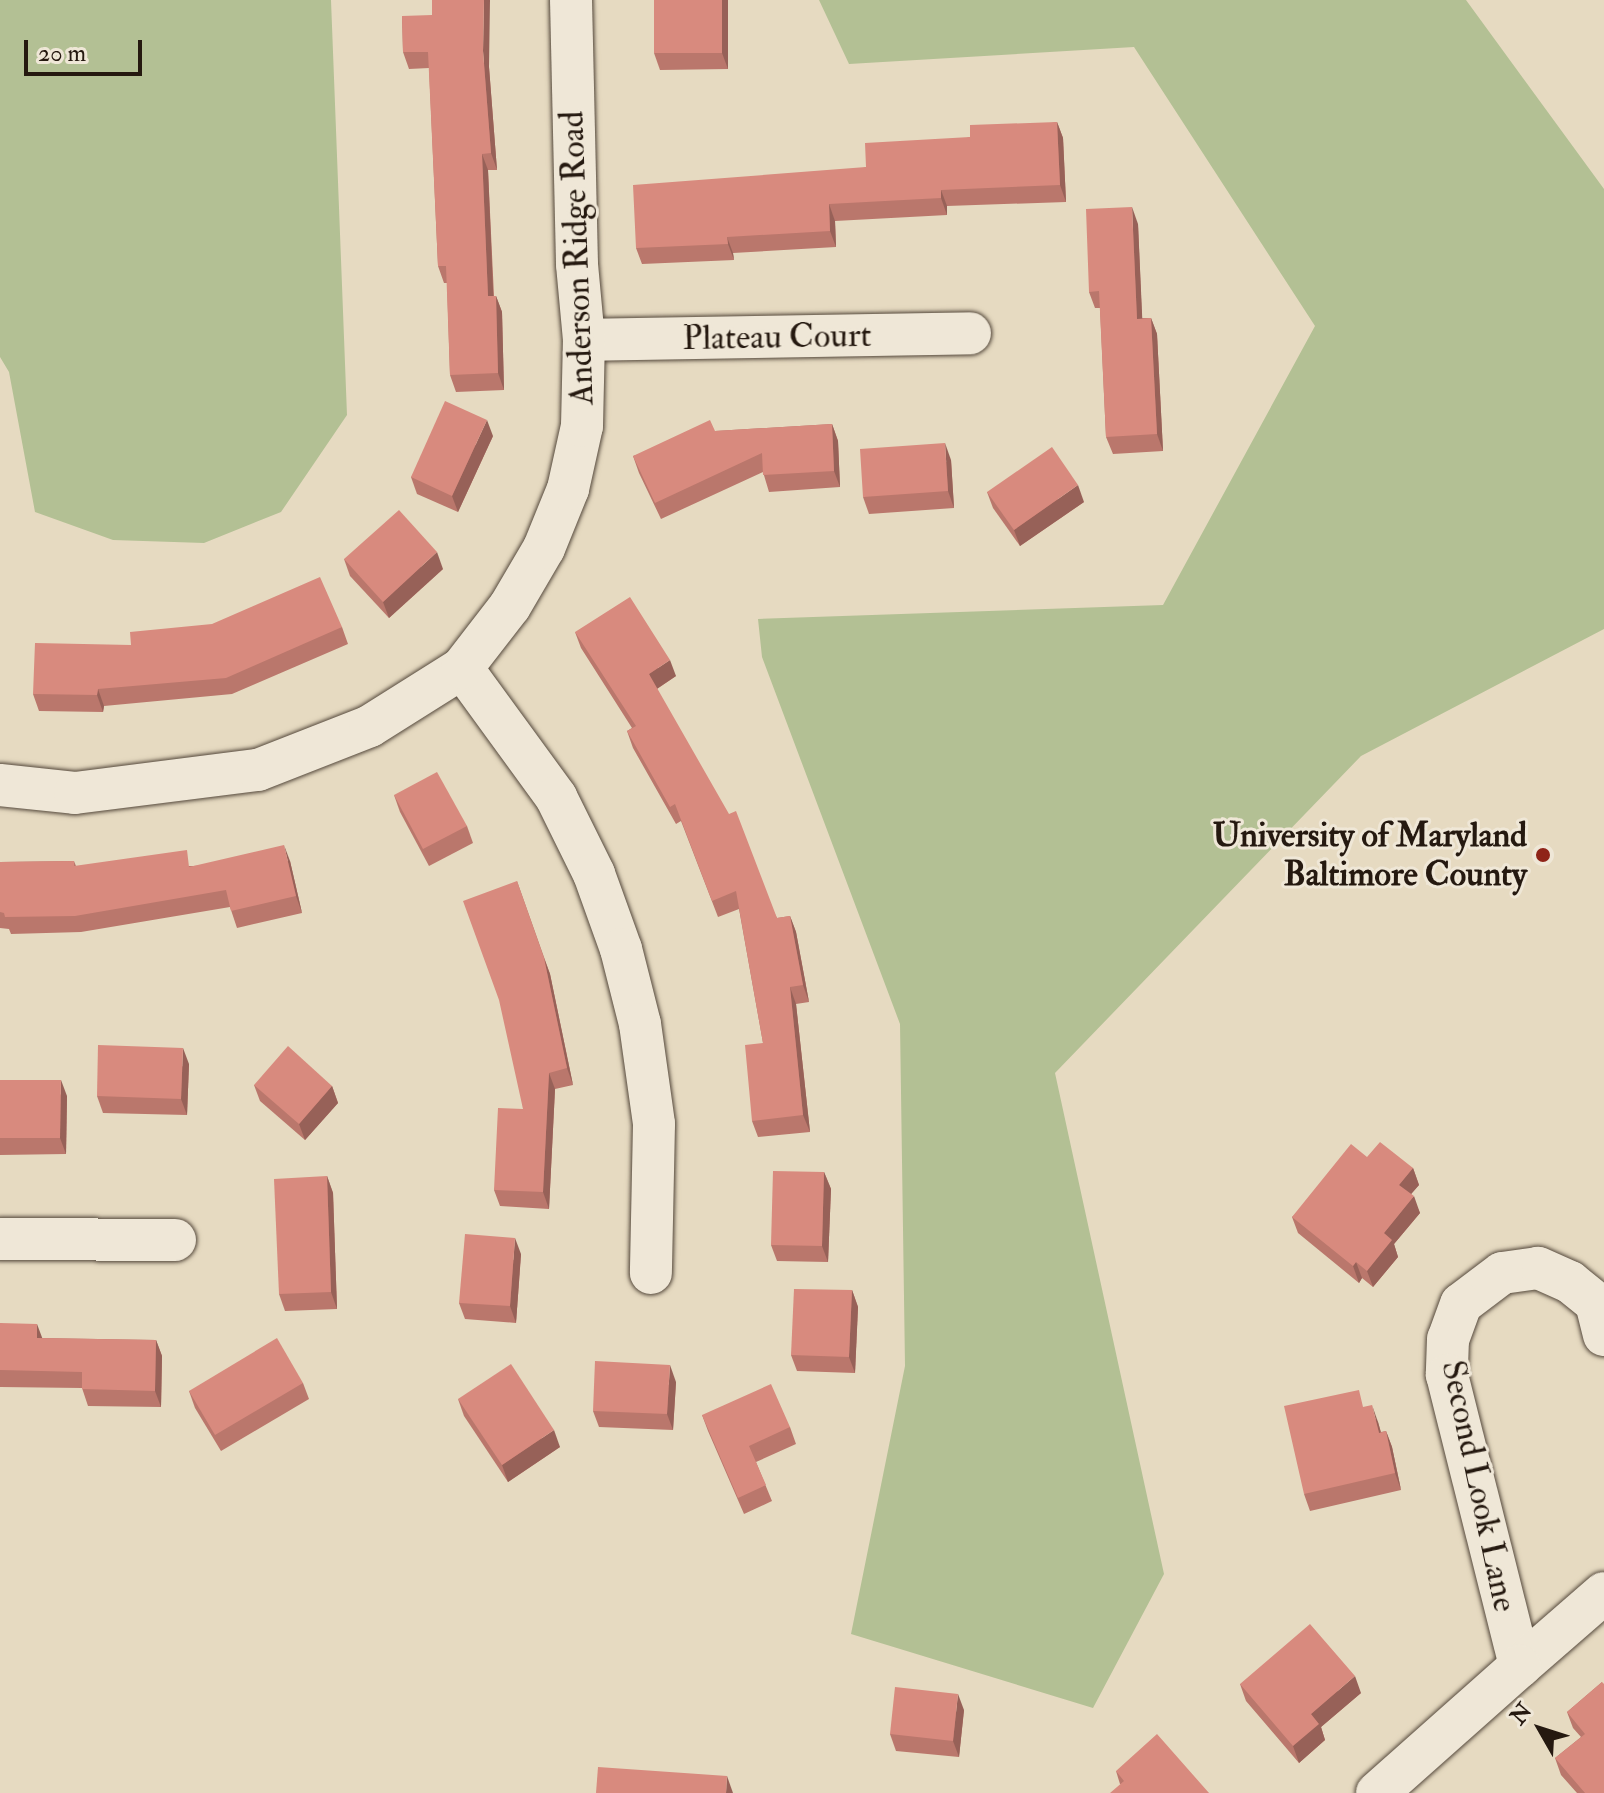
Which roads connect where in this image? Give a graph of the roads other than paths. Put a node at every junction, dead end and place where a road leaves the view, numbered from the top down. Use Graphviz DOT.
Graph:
graph roads {
  1 [pos="571,0"];
  2 [pos="970,333"];
  3 [pos="584,340"];
  4 [pos="462,668"];
  5 [pos="0,785"];
  6 [pos="0,1239"];
  7 [pos="175,1240"];
  8 [pos="651,1273"];
  9 [pos="1604,1335"];
  10 [pos="1604,1593"];
  11 [pos="1520,1666"];
  12 [pos="1377,1793"];
  1 -- 3 [label="street, Anderson Ridge Road"];
  2 -- 3 [label="street, Plateau Court"];
  3 -- 4 [label="street, Anderson Ridge Road"];
  4 -- 5 [label="street, Anderson Ridge Road"];
  4 -- 8 [label="street"];
  6 -- 7 [label="street"];
  9 -- 11 [label="street, Second Look Lane"];
  10 -- 11 [label="street, Second Look Lane"];
  11 -- 12 [label="street, Second Look Lane"];
}
